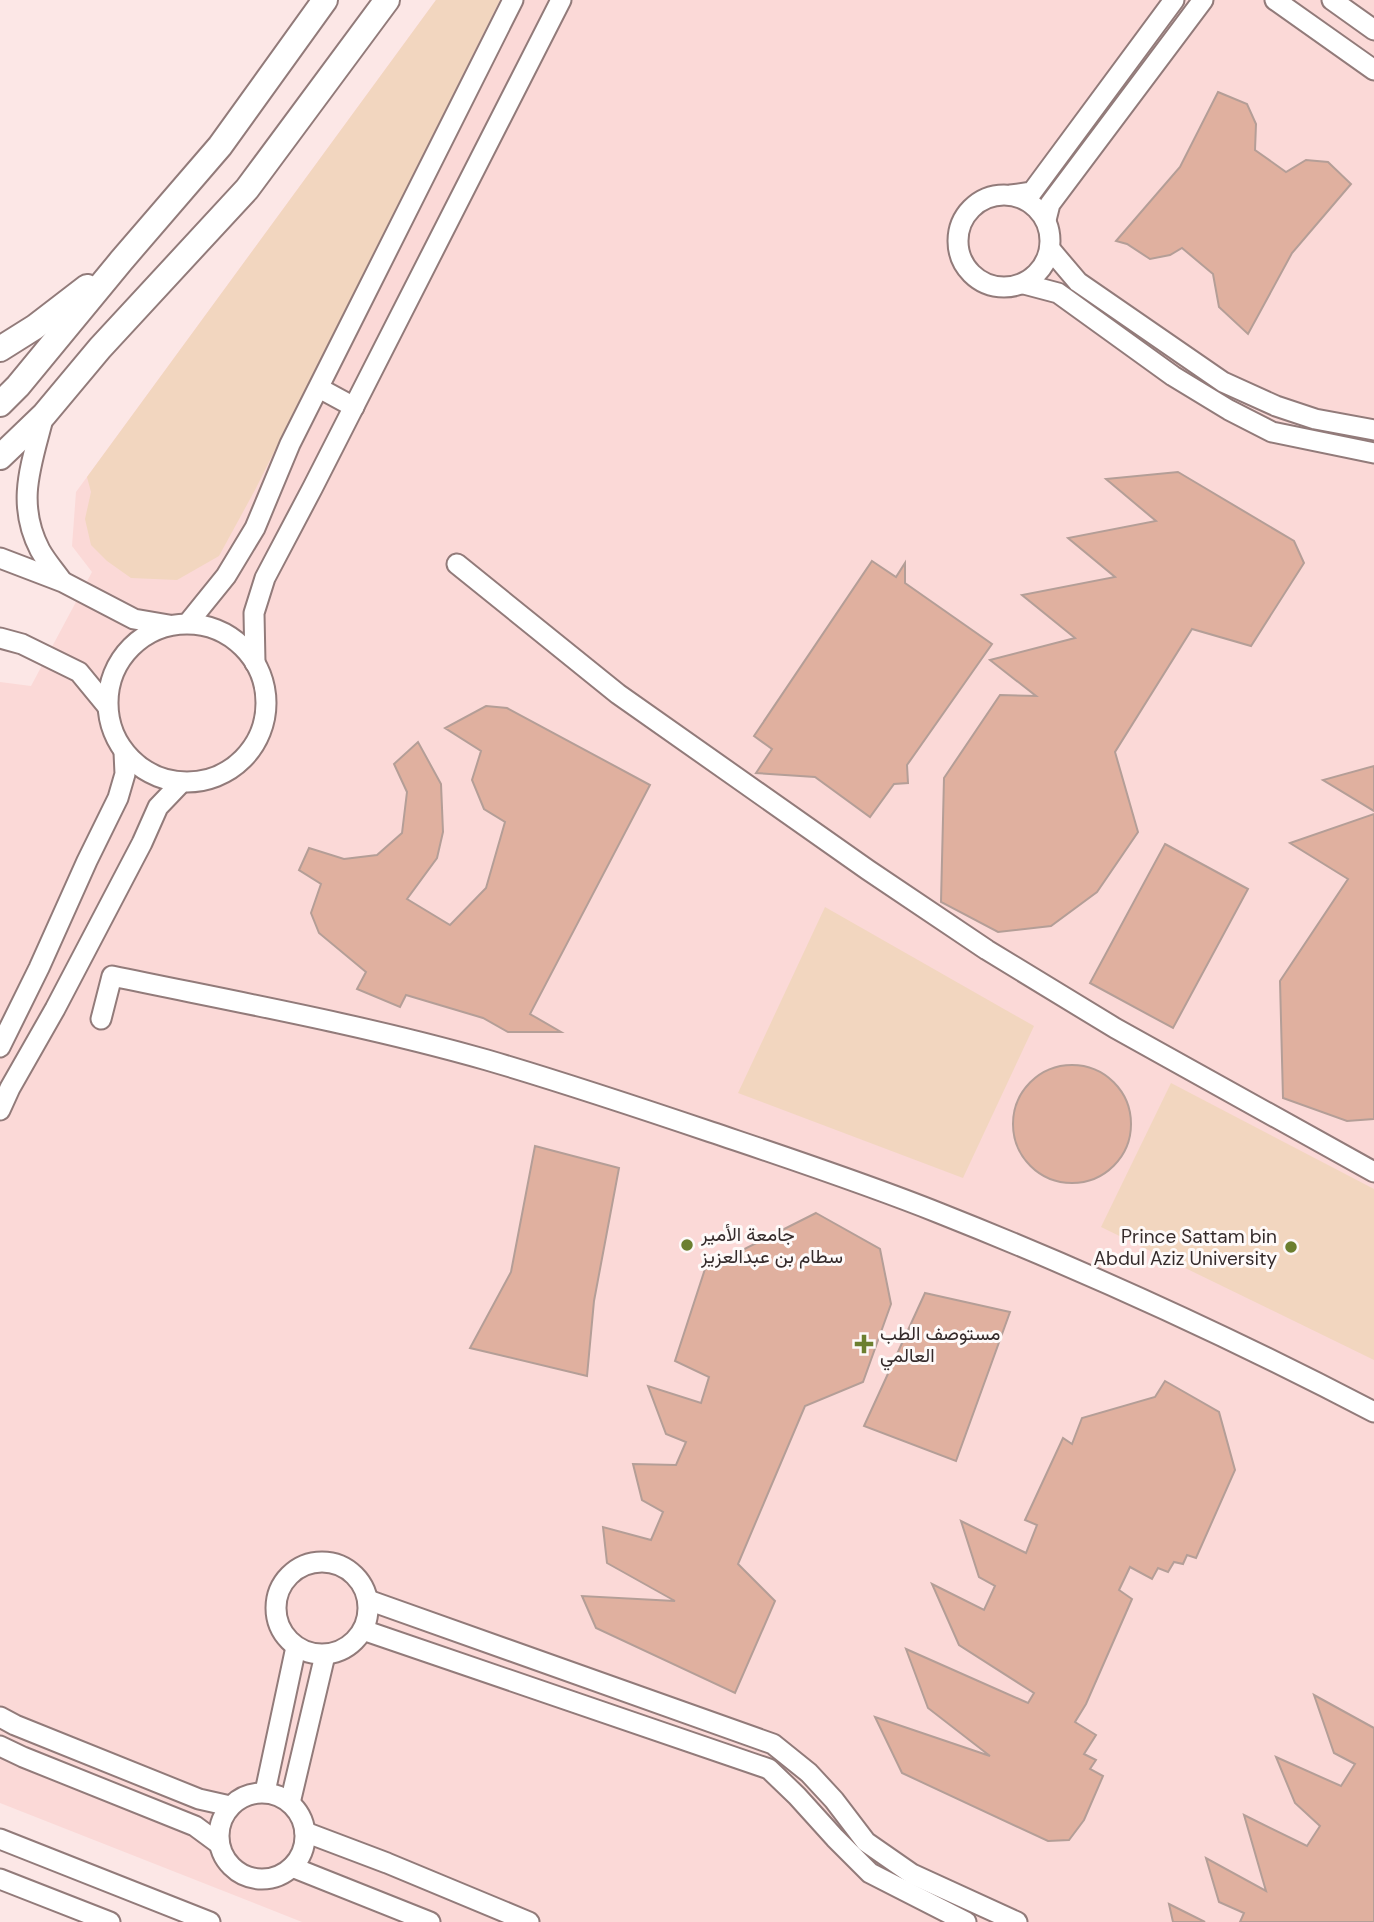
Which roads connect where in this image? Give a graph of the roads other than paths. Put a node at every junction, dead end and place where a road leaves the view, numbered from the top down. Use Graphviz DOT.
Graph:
graph roads {
  1 [pos="325,0"];
  2 [pos="387,0"];
  3 [pos="513,0"];
  4 [pos="561,0"];
  5 [pos="1174,0"];
  6 [pos="1203,0"];
  7 [pos="1275,0"];
  8 [pos="1332,0"];
  9 [pos="1374,30"];
  10 [pos="1374,70"];
  11 [pos="1011,195"];
  12 [pos="1046,220"];
  13 [pos="1050,249"];
  14 [pos="121,261"];
  15 [pos="1024,284"];
  16 [pos="0,349"];
  17 [pos="319,388"];
  18 [pos="0,404"];
  19 [pos="354,407"];
  20 [pos="44,415"];
  21 [pos="1374,430"];
  22 [pos="1374,453"];
  23 [pos="0,457"];
  24 [pos="0,558"];
  25 [pos="457,564"];
  26 [pos="63,582"];
  27 [pos="179,624"];
  28 [pos="0,638"];
  29 [pos="0,644"];
  30 [pos="22,644"];
  31 [pos="255,663"];
  32 [pos="107,706"];
  33 [pos="124,752"];
  34 [pos="180,785"];
  35 [pos="101,1019"];
  36 [pos="0,1047"];
  37 [pos="5,1085"];
  38 [pos="0,1110"];
  39 [pos="1374,1172"];
  40 [pos="1374,1412"];
  41 [pos="368,1600"];
  42 [pos="363,1630"];
  43 [pos="296,1647"];
  44 [pos="325,1654"];
  45 [pos="0,1717"];
  46 [pos="0,1746"];
  47 [pos="265,1792"];
  48 [pos="290,1802"];
  49 [pos="230,1805"];
  50 [pos="305,1832"];
  51 [pos="0,1839"];
  52 [pos="218,1843"];
  53 [pos="292,1867"];
  54 [pos="0,1879"];
  55 [pos="110,1922"];
  56 [pos="210,1922"];
  57 [pos="430,1922"];
  58 [pos="529,1922"];
  59 [pos="966,1922"];
  60 [pos="1017,1922"];
  1 -- 14 [label="main road"];
  2 -- 20 [label="main road"];
  3 -- 17 [label="street"];
  4 -- 19 [label="street"];
  5 -- 11 [label="street"];
  6 -- 12 [label="street"];
  7 -- 10 [label="street"];
  8 -- 9 [label="street"];
  11 -- 12 [label="street"];
  11 -- 15 [label="street"];
  12 -- 13 [label="street"];
  13 -- 15 [label="street"];
  13 -- 21 [label="street"];
  14 -- 16 [label="main road"];
  14 -- 18 [label="main road"];
  15 -- 22 [label="street"];
  17 -- 19 [label="street"];
  17 -- 27 [label="street"];
  19 -- 31 [label="street"];
  20 -- 23 [label="main road"];
  20 -- 26 [label="street"];
  24 -- 26 [label="street"];
  25 -- 39 [label="street"];
  26 -- 27 [label="street"];
  27 -- 31 [label="street"];
  27 -- 32 [label="street"];
  28 -- 30 [label="street"];
  29 -- 30 [label="street"];
  30 -- 32 [label="street"];
  31 -- 34 [label="street"];
  32 -- 33 [label="street"];
  33 -- 34 [label="street"];
  33 -- 36 [label="street"];
  34 -- 37 [label="street"];
  35 -- 40 [label="street"];
  37 -- 38 [label="street"];
  41 -- 42 [label="street"];
  41 -- 43 [label="street"];
  41 -- 60 [label="street"];
  42 -- 44 [label="street"];
  42 -- 59 [label="street"];
  43 -- 44 [label="street"];
  43 -- 47 [label="street"];
  44 -- 48 [label="street"];
  45 -- 49 [label="street"];
  46 -- 52 [label="street"];
  47 -- 48 [label="street"];
  47 -- 49 [label="street"];
  48 -- 50 [label="street"];
  49 -- 52 [label="street"];
  50 -- 53 [label="street"];
  50 -- 58 [label="street"];
  51 -- 56 [label="street"];
  52 -- 53 [label="street"];
  53 -- 57 [label="street"];
  54 -- 55 [label="street"];
}
